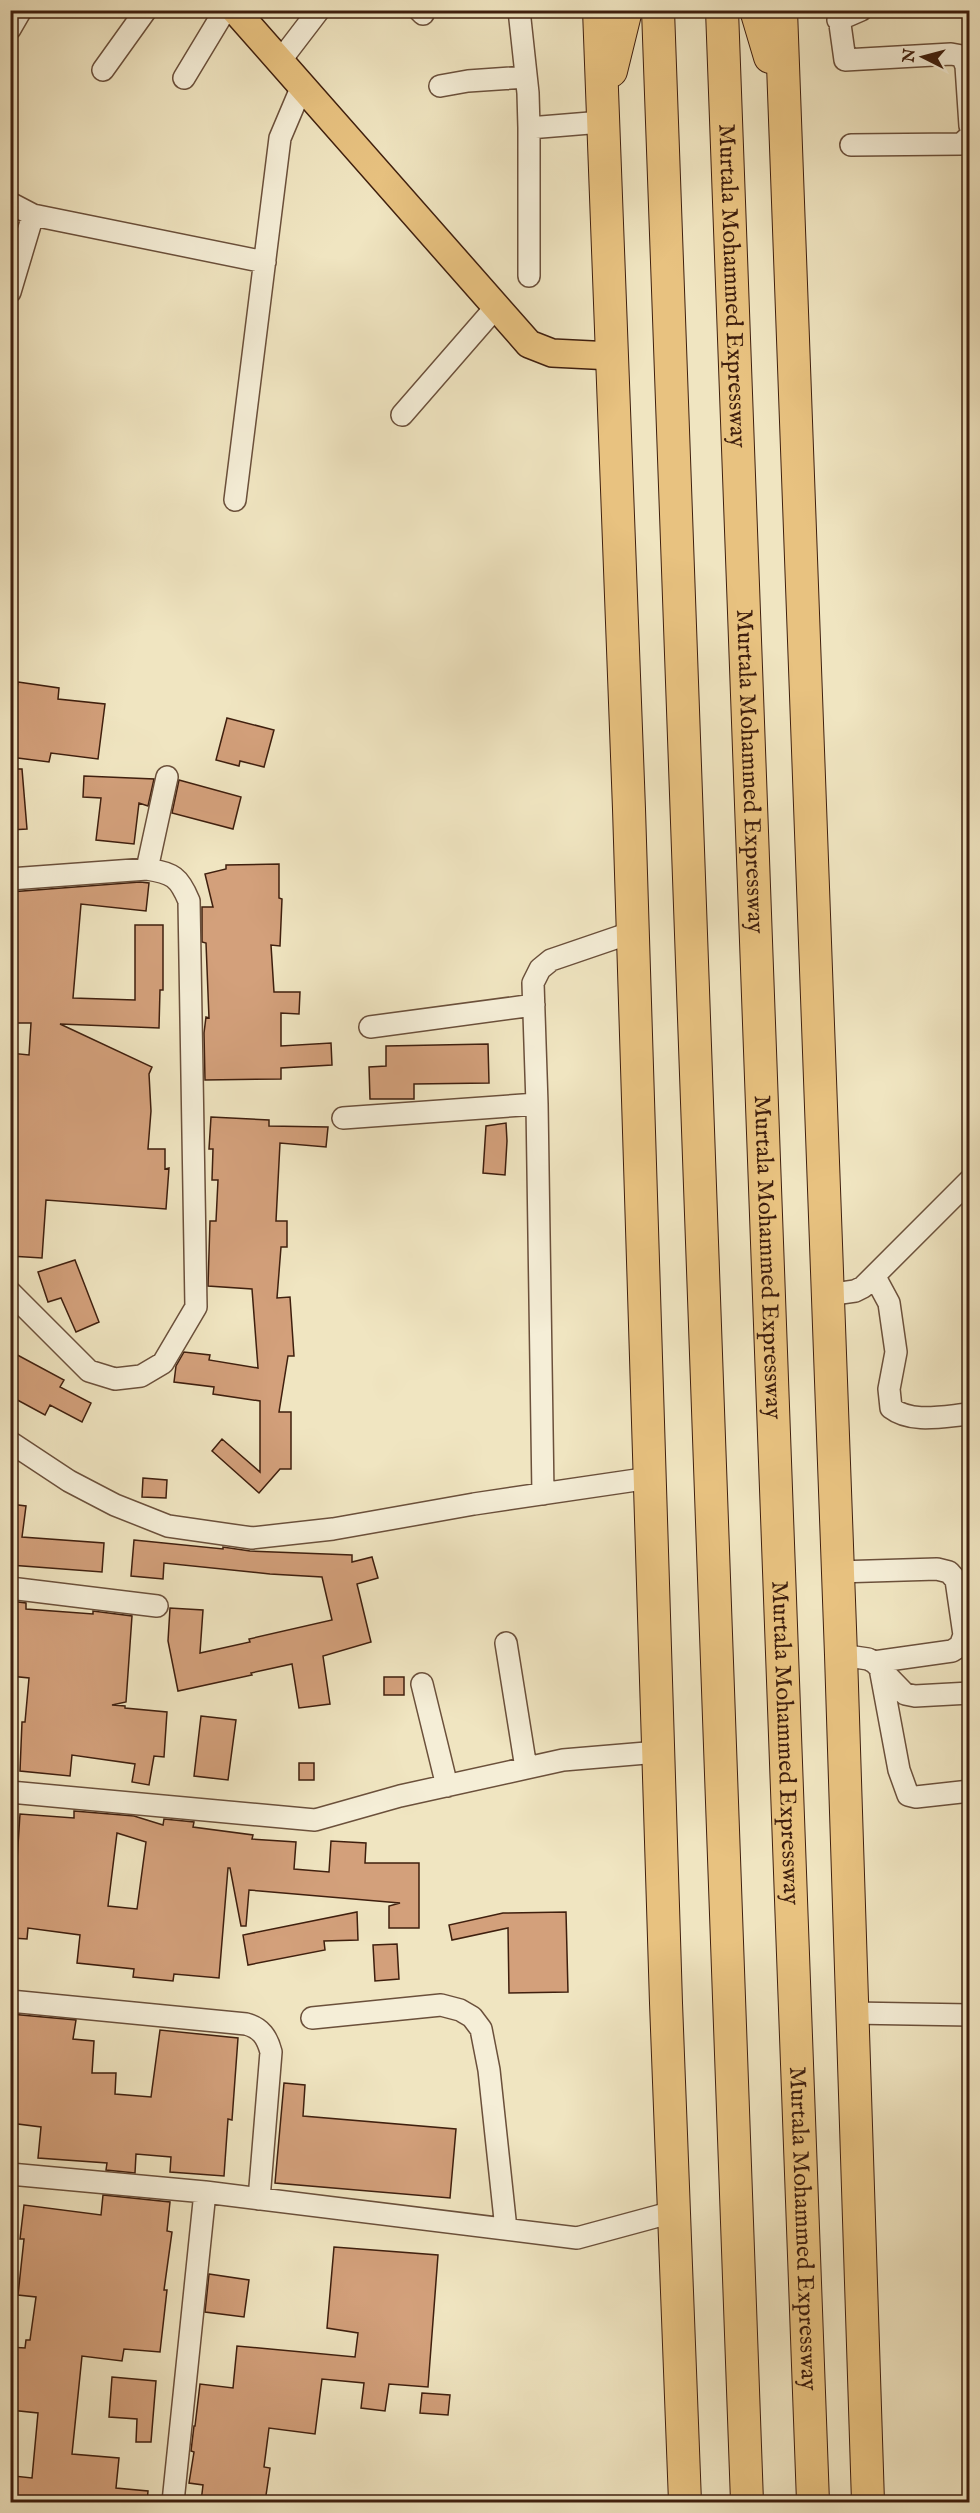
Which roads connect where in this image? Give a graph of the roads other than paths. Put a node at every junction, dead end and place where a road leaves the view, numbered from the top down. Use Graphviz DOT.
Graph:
graph roads {
  1 [pos="21,10"];
  2 [pos="146,10"];
  3 [pos="225,10"];
  4 [pos="235,10"];
  5 [pos="319,10"];
  6 [pos="519,10"];
  7 [pos="599,10"];
  8 [pos="626,10"];
  9 [pos="658,10"];
  10 [pos="722,10"];
  11 [pos="756,10"];
  12 [pos="781,10"];
  13 [pos="861,10"];
  14 [pos="838,15"];
  15 [pos="10,29"];
  16 [pos="280,61"];
  17 [pos="104,70"];
  18 [pos="526,77"];
  19 [pos="184,78"];
  20 [pos="302,86"];
  21 [pos="440,86"];
  22 [pos="969,126"];
  23 [pos="529,128"];
  24 [pos="602,133"];
  25 [pos="969,136"];
  26 [pos="851,145"];
  27 [pos="786,167"];
  28 [pos="10,203"];
  29 [pos="33,215"];
  30 [pos="265,262"];
  31 [pos="15,263"];
  32 [pos="529,276"];
  33 [pos="10,292"];
  34 [pos="496,307"];
  35 [pos="612,356"];
  36 [pos="402,415"];
  37 [pos="235,500"];
  38 [pos="167,777"];
  39 [pos="147,869"];
  40 [pos="10,879"];
  41 [pos="633,932"];
  42 [pos="534,1005"];
  43 [pos="370,1027"];
  44 [pos="537,1104"];
  45 [pos="344,1118"];
  46 [pos="969,1180"];
  47 [pos="875,1277"];
  48 [pos="10,1292"];
  49 [pos="827,1295"];
  50 [pos="969,1414"];
  51 [pos="10,1442"];
  52 [pos="650,1478"];
  53 [pos="543,1494"];
  54 [pos="837,1572"];
  55 [pos="10,1588"];
  56 [pos="157,1606"];
  57 [pos="506,1643"];
  58 [pos="841,1655"];
  59 [pos="877,1665"];
  60 [pos="422,1684"];
  61 [pos="969,1693"];
  62 [pos="658,1752"];
  63 [pos="526,1768"];
  64 [pos="447,1786"];
  65 [pos="969,1791"];
  66 [pos="10,1792"];
  67 [pos="10,2001"];
  68 [pos="852,2013"];
  69 [pos="969,2015"];
  70 [pos="312,2018"];
  71 [pos="10,2174"];
  72 [pos="205,2192"];
  73 [pos="259,2199"];
  74 [pos="673,2212"];
  75 [pos="506,2229"];
  76 [pos="173,2502"];
  77 [pos="685,2502"];
  78 [pos="747,2502"];
  79 [pos="813,2502"];
  80 [pos="868,2502"];
  1 -- 15 [label="street"];
  2 -- 17 [label="street"];
  3 -- 19 [label="street"];
  4 -- 16 [label="main road"];
  5 -- 16 [label="street"];
  6 -- 18 [label="street"];
  7 -- 24 [label="highway"];
  8 -- 24 [label="highway"];
  9 -- 78 [label="highway"];
  10 -- 79 [label="highway, Murtala Mohammed Expressway"];
  11 -- 27 [label="highway"];
  12 -- 27 [label="highway"];
  13 -- 14 [label="street"];
  14 -- 22 [label="street"];
  16 -- 20 [label="main road"];
  18 -- 21 [label="street"];
  18 -- 23 [label="street"];
  20 -- 30 [label="street"];
  20 -- 34 [label="main road"];
  23 -- 24 [label="street"];
  23 -- 32 [label="street"];
  24 -- 35 [label="highway"];
  25 -- 26 [label="street"];
  27 -- 49 [label="highway"];
  28 -- 29 [label="street"];
  29 -- 30 [label="street"];
  29 -- 31 [label="street"];
  30 -- 37 [label="street"];
  31 -- 33 [label="street"];
  34 -- 35 [label="main road"];
  34 -- 36 [label="street"];
  35 -- 41 [label="highway"];
  38 -- 39 [label="street"];
  39 -- 40 [label="street"];
  39 -- 48 [label="street"];
  41 -- 42 [label="street"];
  41 -- 52 [label="highway"];
  42 -- 43 [label="street"];
  42 -- 44 [label="street"];
  44 -- 45 [label="street"];
  44 -- 53 [label="street"];
  46 -- 47 [label="street"];
  47 -- 49 [label="street"];
  47 -- 50 [label="street"];
  49 -- 54 [label="highway"];
  51 -- 53 [label="street"];
  52 -- 53 [label="street"];
  52 -- 62 [label="highway"];
  54 -- 58 [label="highway"];
  54 -- 59 [label="street"];
  55 -- 56 [label="street"];
  57 -- 63 [label="street"];
  58 -- 59 [label="street"];
  58 -- 68 [label="highway"];
  59 -- 61 [label="street"];
  59 -- 65 [label="street"];
  60 -- 64 [label="street"];
  62 -- 63 [label="street"];
  62 -- 74 [label="highway"];
  63 -- 64 [label="street"];
  64 -- 66 [label="street"];
  67 -- 73 [label="street"];
  68 -- 69 [label="street"];
  68 -- 80 [label="highway"];
  70 -- 75 [label="street"];
  71 -- 72 [label="street"];
  72 -- 73 [label="street"];
  72 -- 76 [label="street"];
  73 -- 75 [label="street"];
  74 -- 75 [label="street"];
  74 -- 77 [label="highway"];
}
